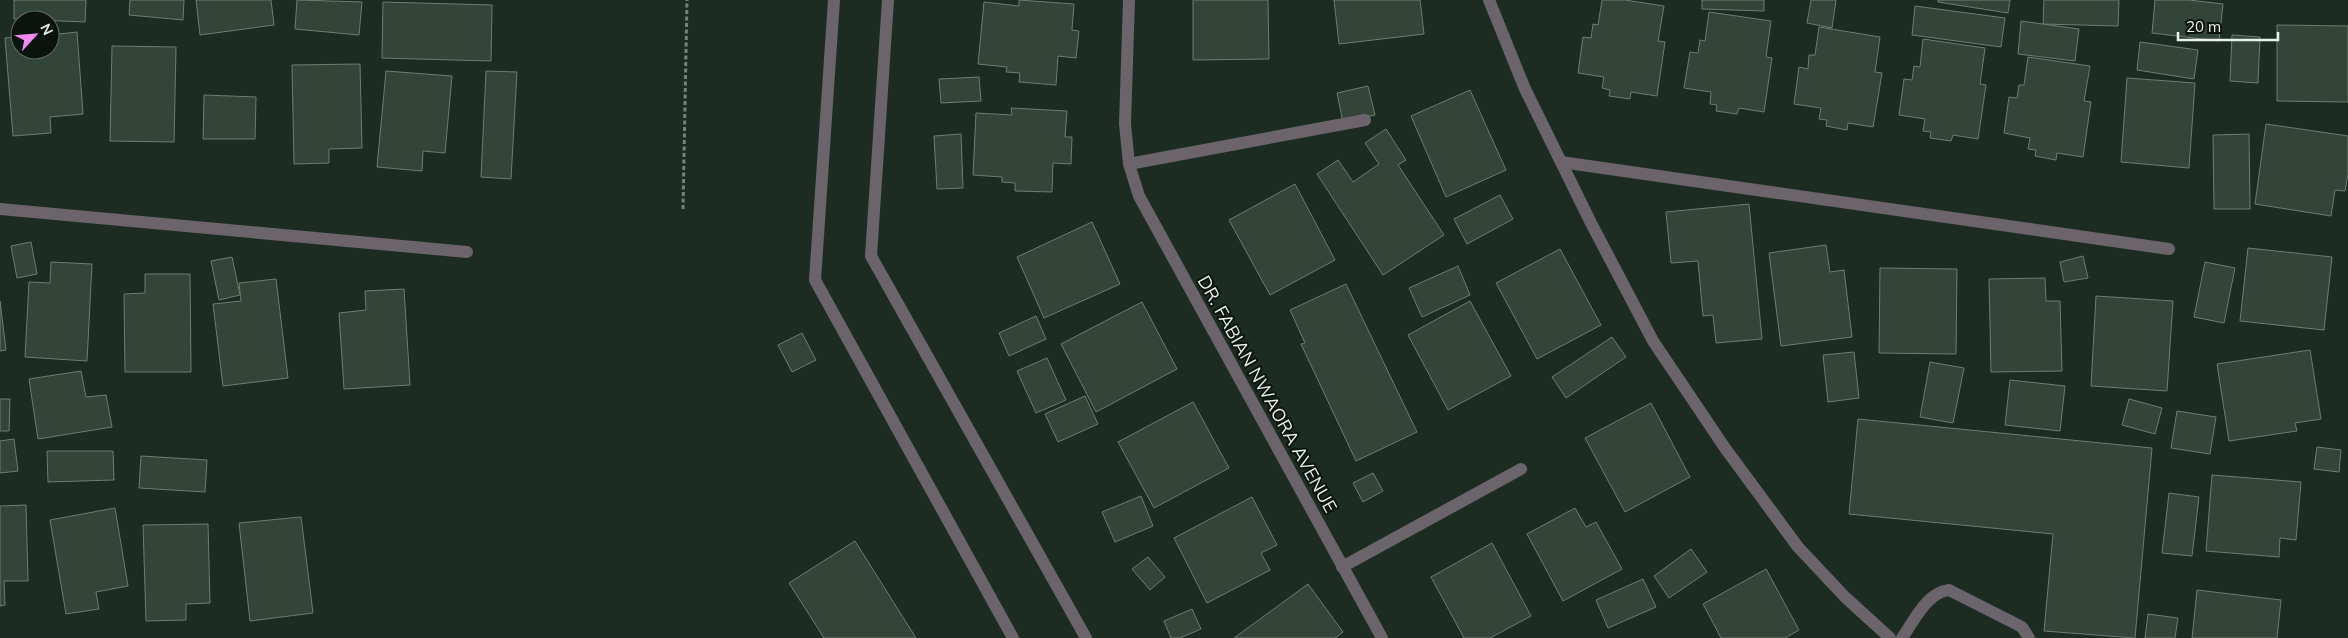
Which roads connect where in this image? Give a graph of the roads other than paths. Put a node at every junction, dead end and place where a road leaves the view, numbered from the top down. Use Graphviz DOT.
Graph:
graph roads {
  1 [pos="834,0"];
  2 [pos="888,0"];
  3 [pos="1129,0"];
  4 [pos="1489,0"];
  5 [pos="1365,120"];
  6 [pos="1561,162"];
  7 [pos="1128,164"];
  8 [pos="0,209"];
  9 [pos="2168,249"];
  10 [pos="467,252"];
  11 [pos="1521,469"];
  12 [pos="1342,567"];
  13 [pos="1013,638"];
  14 [pos="1086,638"];
  15 [pos="1382,638"];
  16 [pos="1890,638"];
  17 [pos="1902,638"];
  18 [pos="2029,638"];
  1 -- 13 [label="street"];
  2 -- 14 [label="street"];
  3 -- 7 [label="street, DR. FABIAN NWAORA AVENUE"];
  4 -- 6 [label="street"];
  5 -- 7 [label="street"];
  6 -- 9 [label="street"];
  6 -- 16 [label="street"];
  7 -- 12 [label="street, DR. FABIAN NWAORA AVENUE"];
  8 -- 10 [label="street"];
  11 -- 12 [label="street"];
  12 -- 15 [label="street, DR. FABIAN NWAORA AVENUE"];
  17 -- 18 [label="street"];
}
